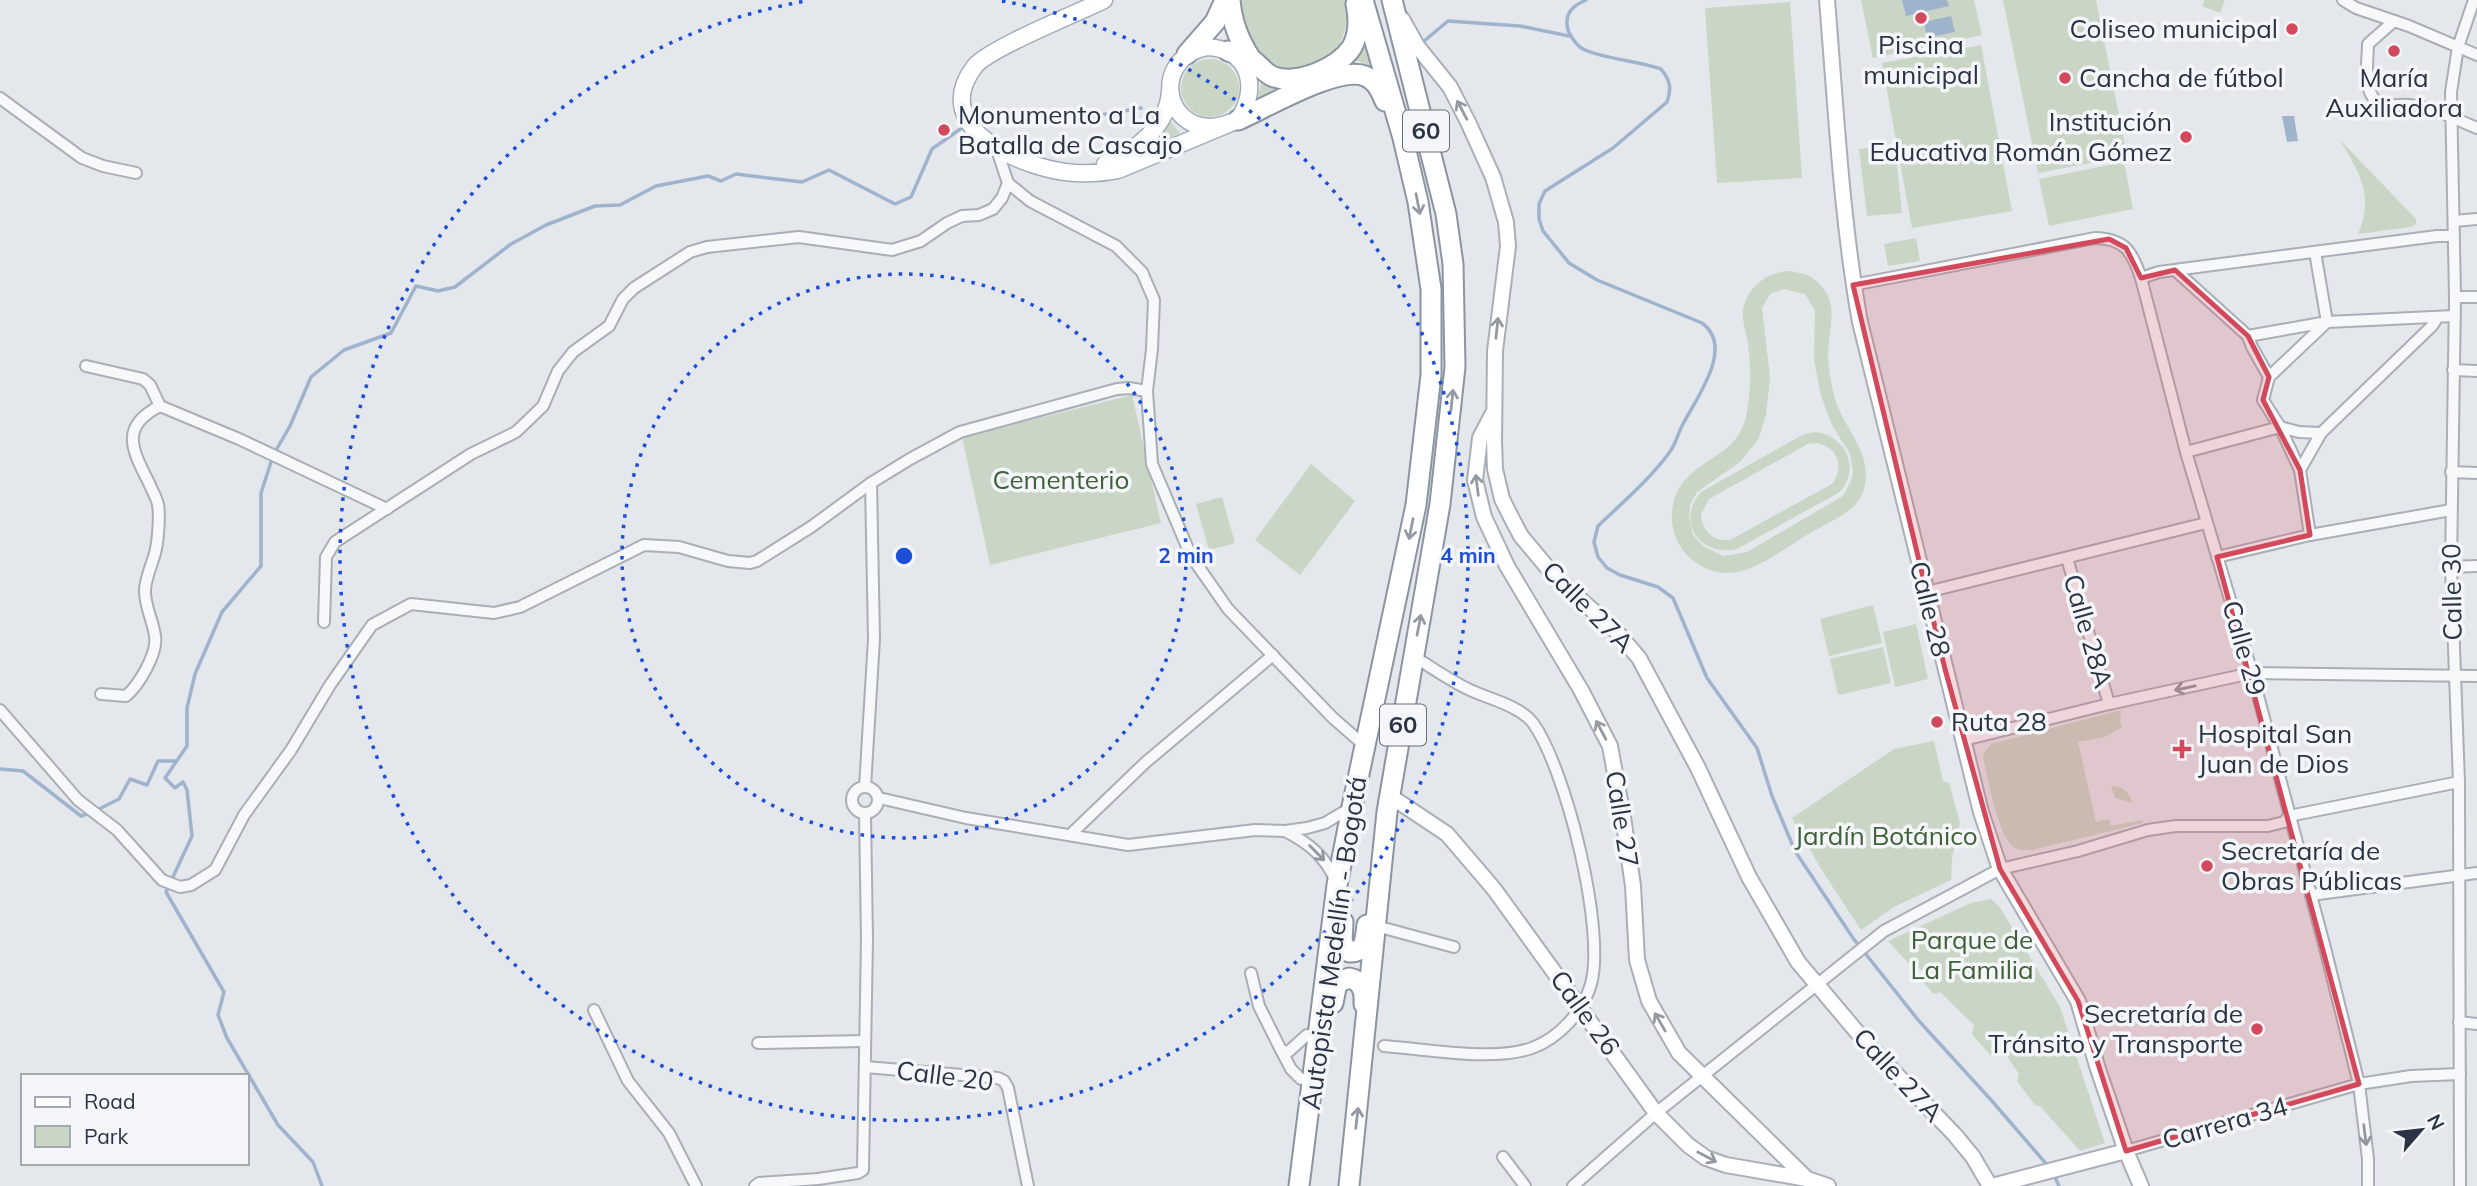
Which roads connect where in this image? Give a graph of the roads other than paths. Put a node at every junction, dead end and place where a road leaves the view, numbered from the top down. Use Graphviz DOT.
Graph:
graph roads {
  1 [pos="1104,0"];
  2 [pos="1228,0"];
  3 [pos="1355,0"];
  4 [pos="1363,0"];
  5 [pos="1392,0"];
  6 [pos="1827,0"];
  7 [pos="2343,0"];
  8 [pos="2474,0"];
  9 [pos="2394,21"];
  10 [pos="2458,47"];
  11 [pos="1187,54"];
  12 [pos="1241,55"];
  13 [pos="2477,55"];
  14 [pos="1170,84"];
  15 [pos="0,97"];
  16 [pos="2451,116"];
  17 [pos="1238,120"];
  18 [pos="2477,128"];
  19 [pos="1403,138"];
  20 [pos="996,147"];
  21 [pos="136,173"];
  22 [pos="1072,173"];
  23 [pos="1008,183"];
  24 [pos="2477,219"];
  25 [pos="2454,220"];
  26 [pos="2453,236"];
  27 [pos="2315,252"];
  28 [pos="2175,270"];
  29 [pos="2141,278"];
  30 [pos="1853,285"];
  31 [pos="2455,297"];
  32 [pos="2477,297"];
  33 [pos="2454,316"];
  34 [pos="2437,318"];
  35 [pos="2327,322"];
  36 [pos="2248,335"];
  37 [pos="86,366"];
  38 [pos="2453,370"];
  39 [pos="2477,371"];
  40 [pos="2270,377"];
  41 [pos="1147,391"];
  42 [pos="160,406"];
  43 [pos="1494,410"];
  44 [pos="2280,427"];
  45 [pos="2321,433"];
  46 [pos="2186,452"];
  47 [pos="2300,470"];
  48 [pos="2451,472"];
  49 [pos="2477,473"];
  50 [pos="871,483"];
  51 [pos="387,509"];
  52 [pos="2451,510"];
  53 [pos="2206,523"];
  54 [pos="2310,535"];
  55 [pos="2217,557"];
  56 [pos="2067,558"];
  57 [pos="2477,566"];
  58 [pos="2451,567"];
  59 [pos="1927,592"];
  60 [pos="324,622"];
  61 [pos="1273,655"];
  62 [pos="1413,656"];
  63 [pos="2252,673"];
  64 [pos="2454,676"];
  65 [pos="2477,676"];
  66 [pos="101,694"];
  67 [pos="2109,704"];
  68 [pos="0,710"];
  69 [pos="1964,740"];
  70 [pos="1365,746"];
  71 [pos="2459,782"];
  72 [pos="865,787"];
  73 [pos="879,798"];
  74 [pos="1353,802"];
  75 [pos="1388,804"];
  76 [pos="865,814"];
  77 [pos="2289,816"];
  78 [pos="1285,831"];
  79 [pos="1070,835"];
  80 [pos="2000,869"];
  81 [pos="2477,873"];
  82 [pos="2460,874"];
  83 [pos="1337,885"];
  84 [pos="2311,895"];
  85 [pos="1376,926"];
  86 [pos="1454,947"];
  87 [pos="1251,973"];
  88 [pos="1817,986"];
  89 [pos="1581,1007"];
  90 [pos="594,1010"];
  91 [pos="2459,1022"];
  92 [pos="2477,1024"];
  93 [pos="1307,1035"];
  94 [pos="864,1041"];
  95 [pos="758,1043"];
  96 [pos="1384,1046"];
  97 [pos="1281,1050"];
  98 [pos="864,1067"];
  99 [pos="2460,1074"];
  100 [pos="1702,1076"];
  101 [pos="1301,1079"];
  102 [pos="2359,1084"];
  103 [pos="1361,1088"];
  104 [pos="1656,1112"];
  105 [pos="2126,1151"];
  106 [pos="1303,1157"];
  107 [pos="1503,1157"];
  108 [pos="1807,1179"];
  109 [pos="695,1186"];
  110 [pos="755,1186"];
  111 [pos="1028,1186"];
  112 [pos="1299,1186"];
  113 [pos="1349,1186"];
  114 [pos="1525,1186"];
  115 [pos="1573,1186"];
  116 [pos="1828,1186"];
  117 [pos="1991,1186"];
  118 [pos="2141,1186"];
  119 [pos="2368,1186"];
  120 [pos="2460,1186"];
  1 -- 20 [label="main road"];
  2 -- 11 [label="highway"];
  2 -- 12 [label="highway"];
  3 -- 12 [label="highway"];
  4 -- 19 [label="highway, Autopista Medellín - Bogotá / 60"];
  43 -- 5 [label="main road, Calle 27A, one-way"];
  62 -- 5 [label="highway, Autopista Medellín - Bogotá / 60, one-way"];
  6 -- 30 [label="main road, Calle 28"];
  7 -- 9 [label="street"];
  8 -- 10 [label="street, Calle 30"];
  9 -- 10 [label="street"];
  9 -- 16 [label="street"];
  10 -- 13 [label="street"];
  10 -- 16 [label="street, Calle 30"];
  11 -- 12 [label="main road"];
  11 -- 14 [label="main road"];
  12 -- 17 [label="main road"];
  14 -- 17 [label="main road"];
  14 -- 22 [label="main road"];
  15 -- 21 [label="street"];
  16 -- 18 [label="street"];
  16 -- 25 [label="street, Calle 30"];
  17 -- 19 [label="highway"];
  17 -- 22 [label="main road"];
  19 -- 70 [label="highway, Autopista Medellín - Bogotá / 60, one-way"];
  20 -- 22 [label="main road"];
  20 -- 23 [label="street"];
  23 -- 41 [label="street"];
  23 -- 51 [label="street"];
  24 -- 25 [label="street"];
  25 -- 26 [label="street, Calle 30"];
  26 -- 27 [label="street"];
  26 -- 31 [label="street, Calle 30"];
  27 -- 28 [label="street"];
  27 -- 35 [label="street"];
  28 -- 29 [label="street"];
  28 -- 36 [label="street"];
  29 -- 30 [label="street, Calle 29"];
  29 -- 46 [label="street, Calle 29"];
  30 -- 59 [label="main road, Calle 28"];
  31 -- 32 [label="street"];
  31 -- 33 [label="street, Calle 30"];
  33 -- 34 [label="street"];
  33 -- 38 [label="street, Calle 30"];
  34 -- 35 [label="street"];
  34 -- 45 [label="street"];
  35 -- 36 [label="street"];
  35 -- 40 [label="street"];
  36 -- 40 [label="street"];
  37 -- 42 [label="street"];
  38 -- 39 [label="street"];
  38 -- 48 [label="street, Calle 30"];
  40 -- 44 [label="street"];
  41 -- 50 [label="street"];
  41 -- 61 [label="street"];
  42 -- 51 [label="street"];
  42 -- 66 [label="street"];
  43 -- 88 [label="main road, Calle 27A"];
  100 -- 43 [label="main road, Calle 27, one-way"];
  44 -- 45 [label="street"];
  44 -- 46 [label="street"];
  44 -- 47 [label="street"];
  45 -- 47 [label="street"];
  46 -- 53 [label="street, Calle 29"];
  47 -- 54 [label="street"];
  48 -- 49 [label="street"];
  48 -- 52 [label="street, Calle 30"];
  50 -- 68 [label="street"];
  50 -- 72 [label="street"];
  51 -- 60 [label="street"];
  52 -- 54 [label="street"];
  52 -- 58 [label="street, Calle 30"];
  53 -- 55 [label="street, Calle 29"];
  53 -- 56 [label="street"];
  54 -- 55 [label="street"];
  55 -- 63 [label="street, Calle 29"];
  56 -- 59 [label="street"];
  56 -- 67 [label="street, Calle 28A"];
  57 -- 58 [label="street"];
  58 -- 64 [label="street, Calle 30"];
  59 -- 69 [label="main road, Calle 28"];
  61 -- 70 [label="street"];
  61 -- 79 [label="street"];
  62 -- 75 [label="highway, Autopista Medellín - Bogotá / 60"];
  62 -- 89 [label="street"];
  63 -- 64 [label="street"];
  63 -- 67 [label="street, one-way"];
  63 -- 77 [label="street, Calle 29"];
  64 -- 65 [label="street"];
  64 -- 71 [label="street, Calle 30"];
  67 -- 69 [label="street"];
  69 -- 80 [label="main road, Calle 28"];
  70 -- 74 [label="highway, Autopista Medellín - Bogotá / 60"];
  71 -- 77 [label="street"];
  71 -- 82 [label="street, Calle 30"];
  72 -- 73 [label="street"];
  72 -- 76 [label="street"];
  73 -- 76 [label="street"];
  73 -- 79 [label="street"];
  74 -- 75 [label="highway"];
  74 -- 78 [label="street"];
  74 -- 83 [label="highway, Autopista Medellín - Bogotá / 60"];
  75 -- 85 [label="highway, Autopista Medellín - Bogotá / 60"];
  75 -- 89 [label="main road, Calle 26"];
  76 -- 94 [label="street"];
  77 -- 80 [label="street"];
  77 -- 84 [label="street, Calle 29"];
  78 -- 79 [label="street"];
  78 -- 83 [label="street, one-way"];
  80 -- 88 [label="street"];
  80 -- 105 [label="main road, Calle 28"];
  81 -- 82 [label="street"];
  82 -- 84 [label="street"];
  82 -- 91 [label="street, Calle 30"];
  83 -- 106 [label="highway, Autopista Medellín - Bogotá / 60"];
  84 -- 102 [label="street, Calle 29"];
  85 -- 86 [label="street"];
  85 -- 103 [label="highway, Autopista Medellín - Bogotá / 60"];
  87 -- 97 [label="street"];
  88 -- 100 [label="street"];
  88 -- 117 [label="main road, Calle 27A"];
  89 -- 96 [label="street"];
  89 -- 104 [label="main road, Calle 26"];
  90 -- 109 [label="street"];
  91 -- 92 [label="street"];
  91 -- 99 [label="street, Calle 30"];
  93 -- 97 [label="street"];
  94 -- 95 [label="street"];
  94 -- 98 [label="street"];
  97 -- 101 [label="street"];
  98 -- 110 [label="street"];
  98 -- 111 [label="street, Calle 20"];
  99 -- 102 [label="street, Carrera 34"];
  99 -- 120 [label="street, Calle 30"];
  100 -- 104 [label="street"];
  100 -- 108 [label="main road, Calle 27"];
  102 -- 105 [label="street, Carrera 34"];
  102 -- 119 [label="street, Calle 29, one-way"];
  103 -- 106 [label="highway"];
  113 -- 103 [label="highway, Autopista Medellín - Bogotá / 60, one-way"];
  104 -- 108 [label="main road, Calle 26, one-way"];
  104 -- 115 [label="street"];
  105 -- 117 [label="main road, Carrera 34"];
  105 -- 118 [label="main road, Calle 28"];
  106 -- 112 [label="highway, Autopista Medellín - Bogotá / 60"];
  107 -- 114 [label="street"];
  108 -- 116 [label="main road, Calle 27"];
}
